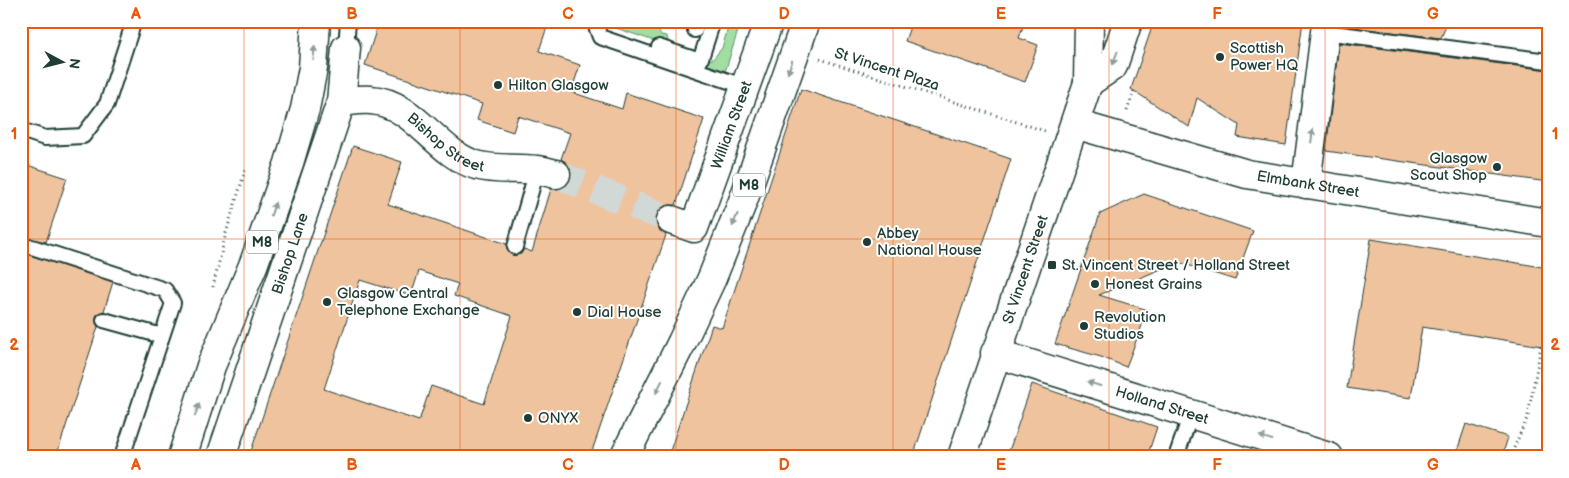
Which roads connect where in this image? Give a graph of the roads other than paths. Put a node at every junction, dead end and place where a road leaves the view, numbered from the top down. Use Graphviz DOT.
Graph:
graph roads {
  1 [pos="134,21"];
  2 [pos="316,21"];
  3 [pos="348,21"];
  4 [pos="713,21"];
  5 [pos="769,21"];
  6 [pos="806,21"];
  7 [pos="1089,21"];
  8 [pos="1128,21"];
  9 [pos="595,24"];
  10 [pos="1326,32"];
  11 [pos="346,48"];
  12 [pos="1548,61"];
  13 [pos="1088,83"];
  14 [pos="746,87"];
  15 [pos="341,102"];
  16 [pos="21,130"];
  17 [pos="1072,131"];
  18 [pos="546,172"];
  19 [pos="1306,184"];
  20 [pos="1548,223"];
  21 [pos="683,224"];
  22 [pos="515,247"];
  23 [pos="32,248"];
  24 [pos="104,320"];
  25 [pos="162,336"];
  26 [pos="995,353"];
  27 [pos="1191,414"];
  28 [pos="628,450"];
  29 [pos="122,457"];
  30 [pos="182,457"];
  31 [pos="221,457"];
  32 [pos="962,457"];
  33 [pos="1176,457"];
  34 [pos="1329,457"];
  1 -- 16 [label="lane"];
  30 -- 2 [label="main road, M8, one-way"];
  3 -- 11 [label="lane"];
  4 -- 9 [label="lane"];
  5 -- 14 [label="main road, William Street"];
  6 -- 28 [label="main road, M8, one-way, bridge"];
  7 -- 13 [label="main road, St Vincent Street"];
  8 -- 13 [label="main road, one-way"];
  9 -- 14 [label="lane"];
  10 -- 12 [label="lane"];
  19 -- 10 [label="main road, one-way"];
  11 -- 15 [label="main road, Bishop Lane"];
  13 -- 17 [label="main road, St Vincent Street"];
  14 -- 21 [label="main road, William Street"];
  15 -- 18 [label="main road, Bishop Street"];
  15 -- 31 [label="main road, Bishop Lane"];
  17 -- 19 [label="main road, Elmbank Street"];
  17 -- 26 [label="main road, St Vincent Street"];
  18 -- 22 [label="lane"];
  19 -- 20 [label="main road, Elmbank Street"];
  23 -- 25 [label="lane"];
  24 -- 25 [label="lane"];
  25 -- 29 [label="lane"];
  27 -- 26 [label="main road, Holland Street, one-way"];
  26 -- 32 [label="main road, St Vincent Street"];
  27 -- 33 [label="lane"];
  34 -- 27 [label="main road, Holland Street, one-way"];
}
